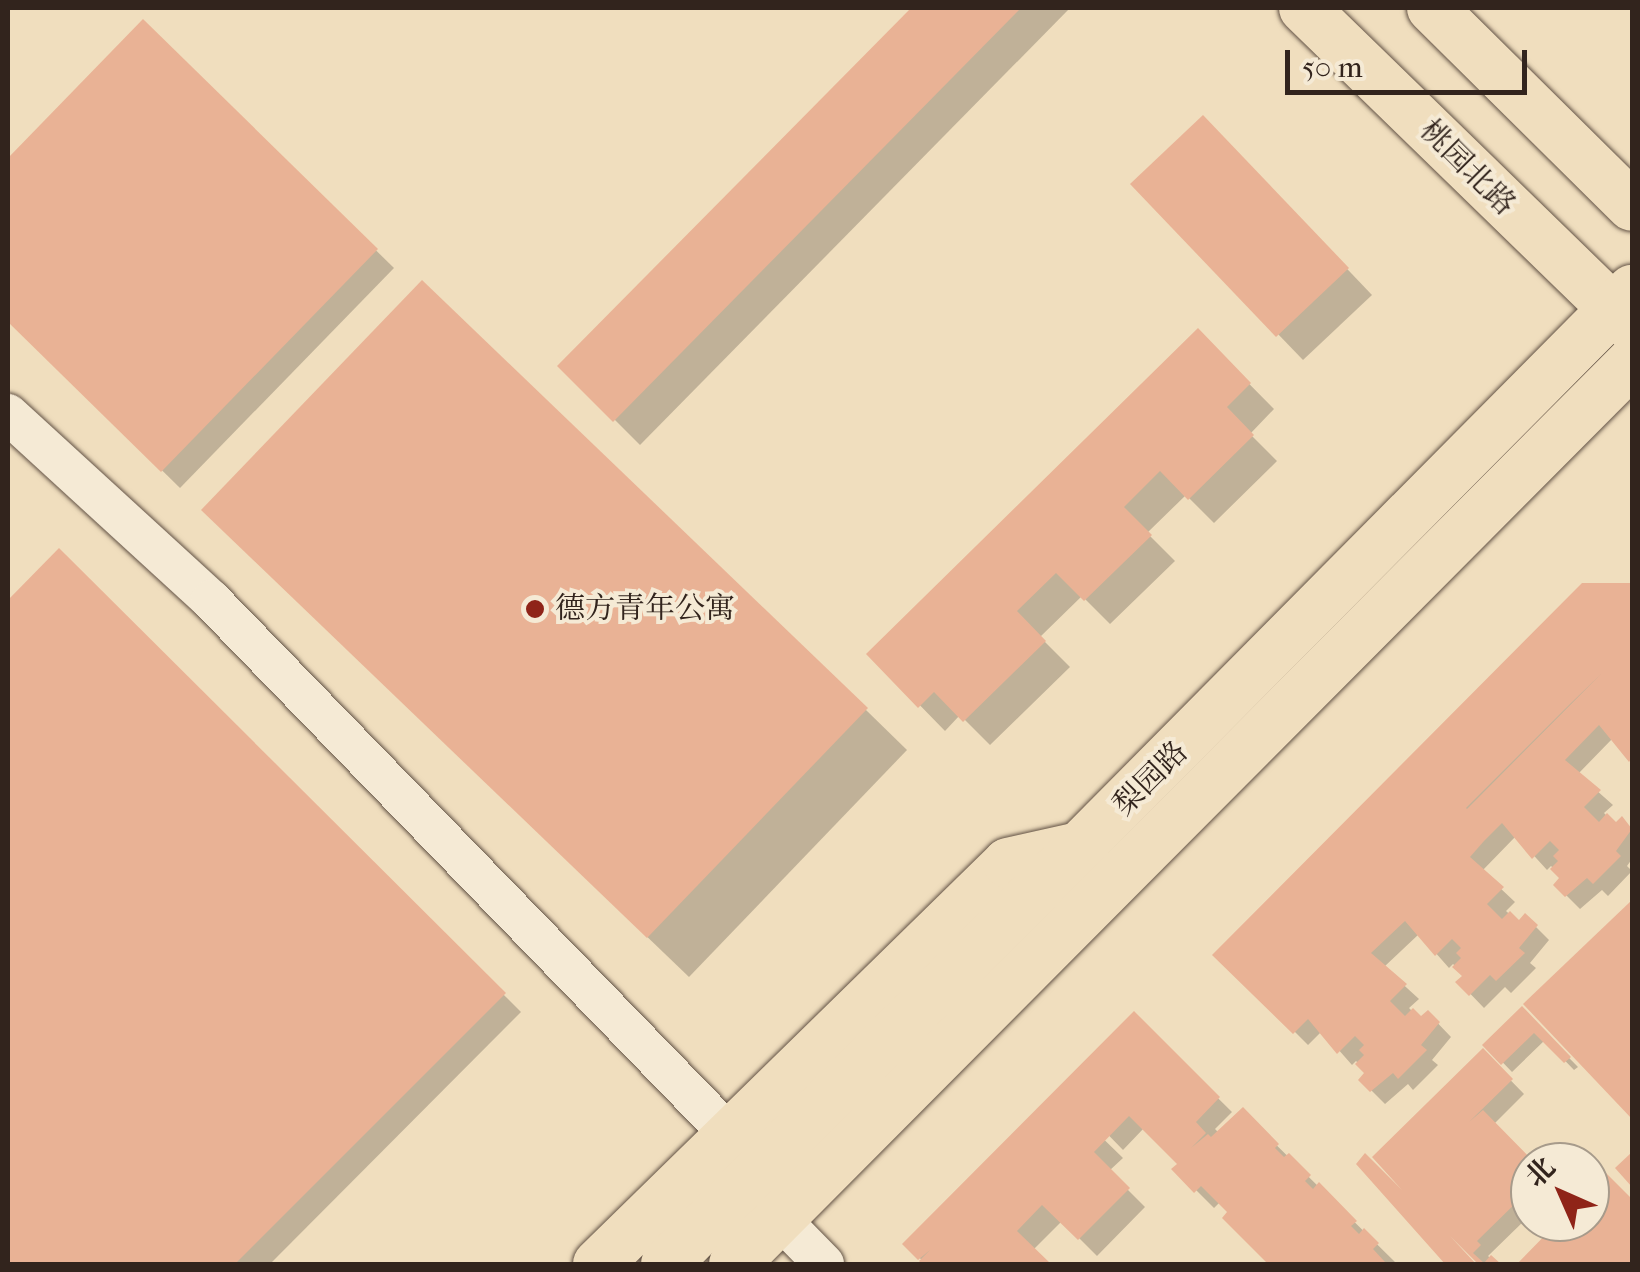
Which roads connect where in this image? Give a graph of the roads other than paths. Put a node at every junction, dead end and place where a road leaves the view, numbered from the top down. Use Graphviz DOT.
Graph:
graph roads {
  1 [pos="1304,8"];
  2 [pos="1432,8"];
  3 [pos="1632,206"];
  4 [pos="1626,309"];
  5 [pos="1632,362"];
  6 [pos="8,414"];
  7 [pos="746,1151"];
  8 [pos="780,1219"];
  9 [pos="598,1264"];
  10 [pos="666,1264"];
  11 [pos="734,1264"];
  12 [pos="824,1264"];
  1 -- 4 [label="main road, 桃园北路"];
  2 -- 3 [label="main road"];
  4 -- 7 [label="main road, 梨园路"];
  5 -- 8 [label="main road, 梨园路"];
  6 -- 7 [label="street"];
  7 -- 8 [label="street"];
  7 -- 9 [label="main road"];
  7 -- 10 [label="main road, 梨园路"];
  8 -- 11 [label="main road, 梨园路"];
  8 -- 12 [label="street"];
}
